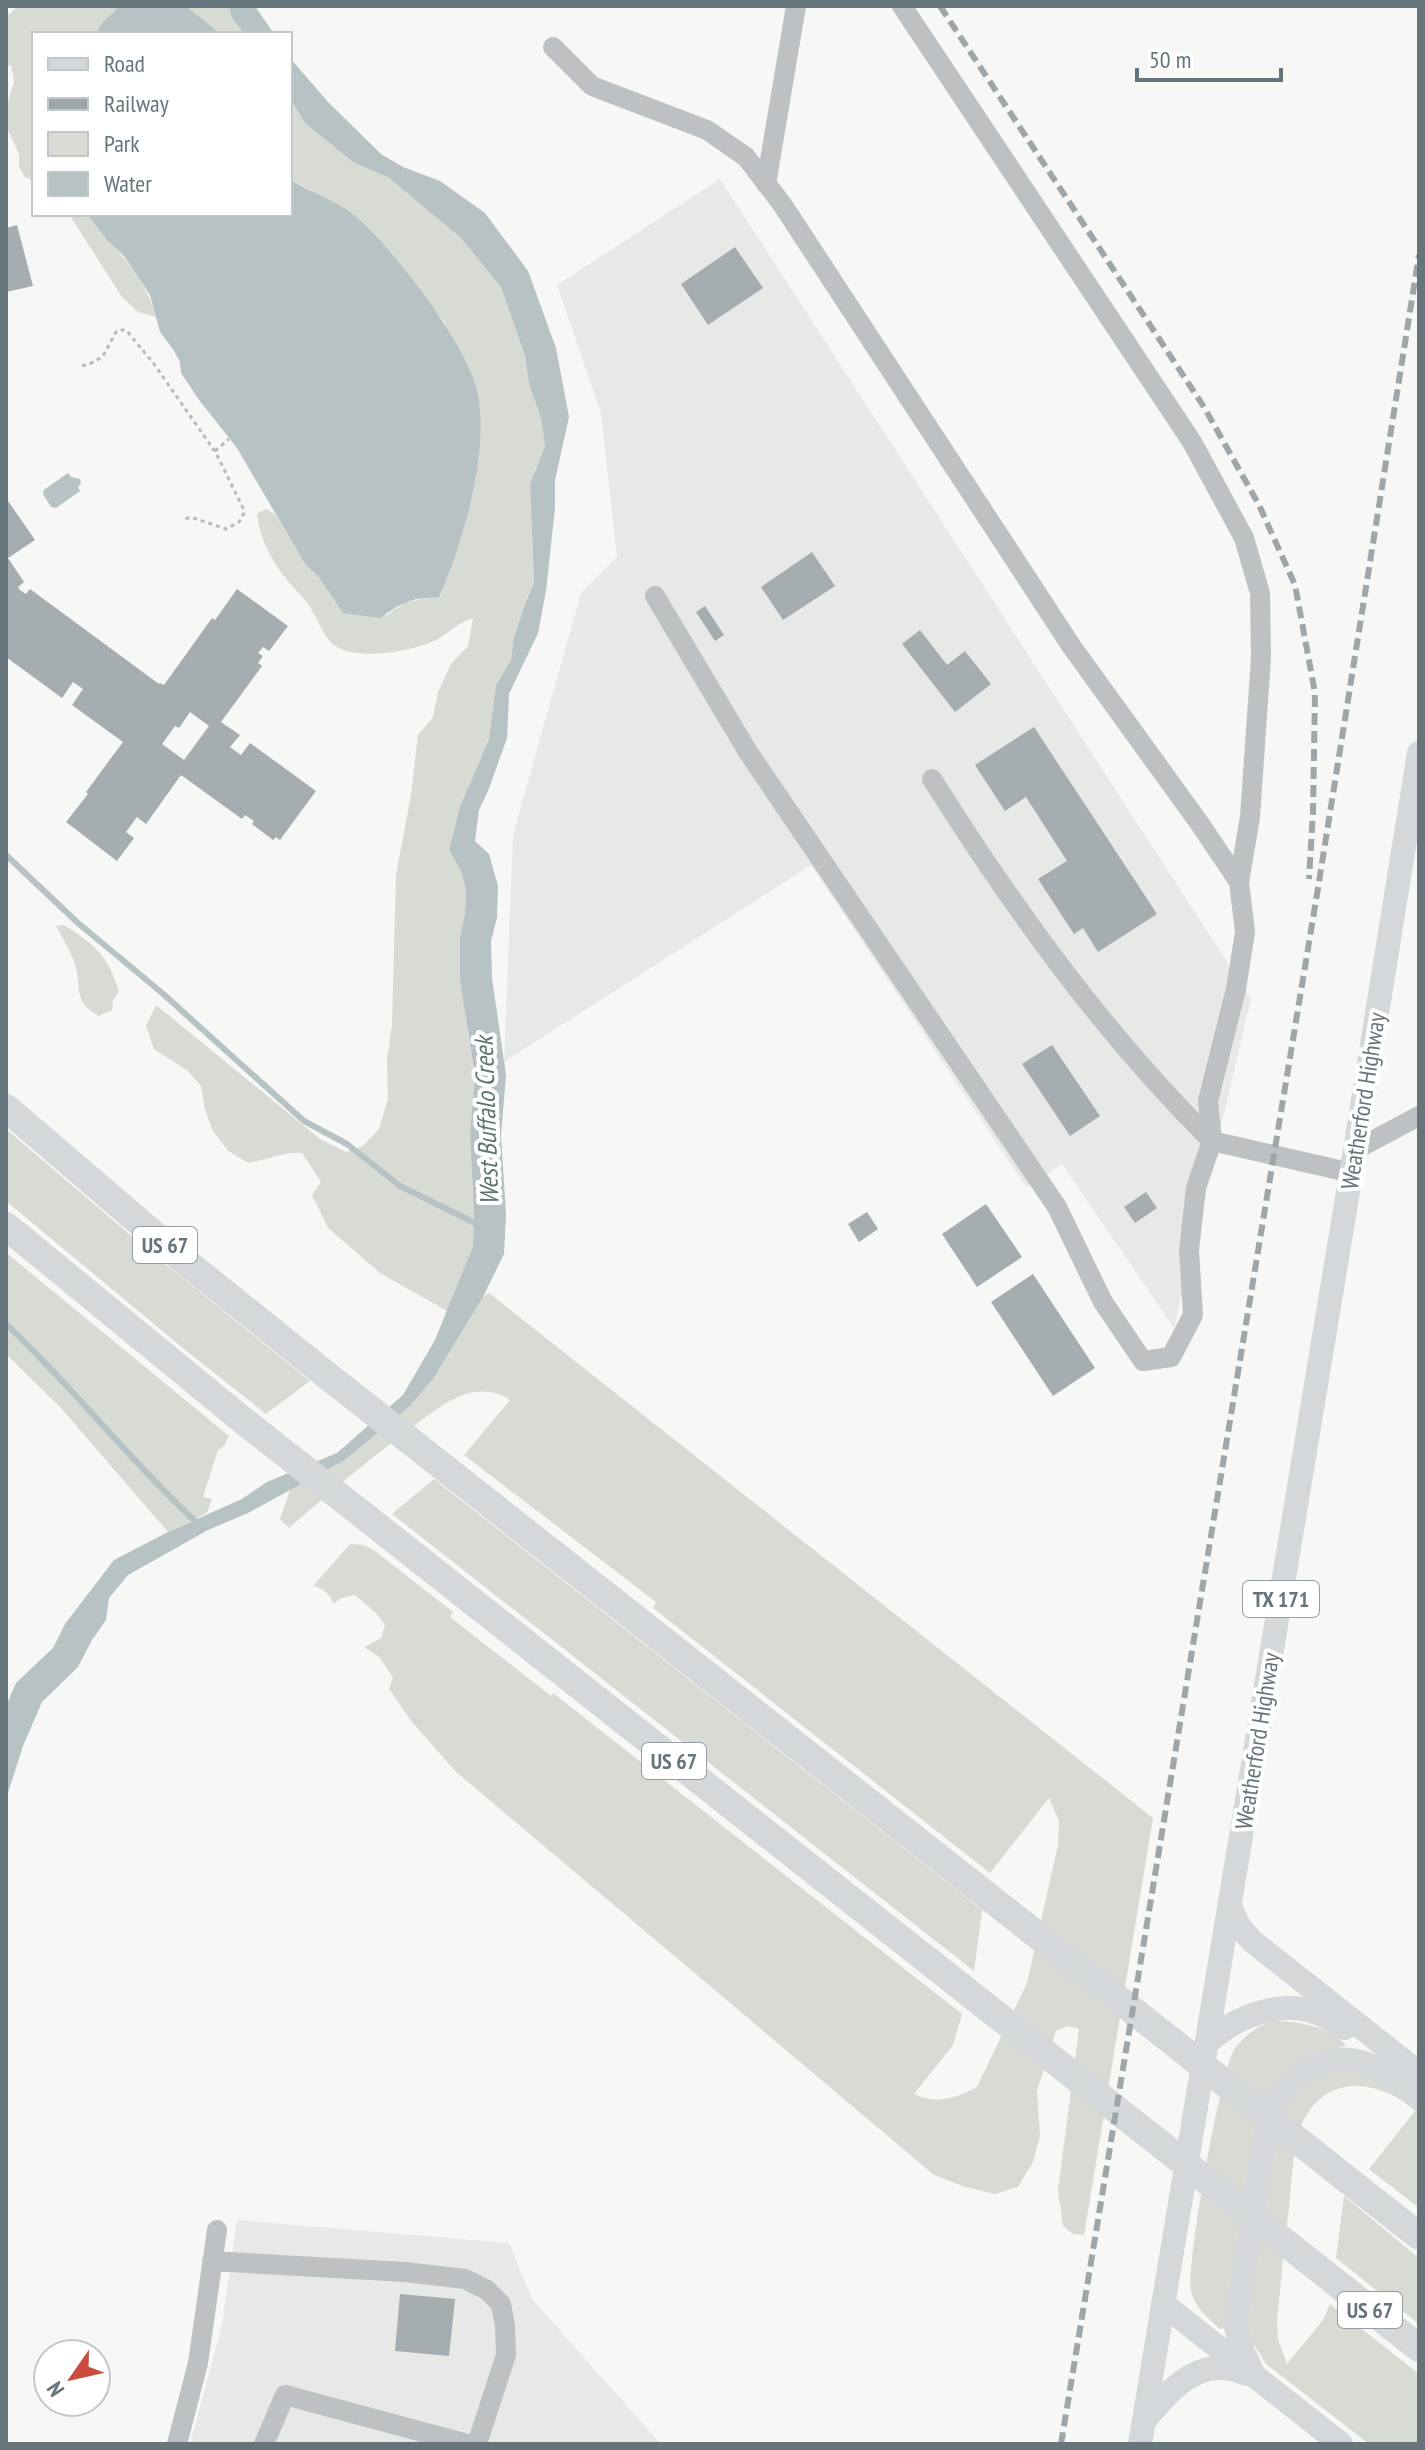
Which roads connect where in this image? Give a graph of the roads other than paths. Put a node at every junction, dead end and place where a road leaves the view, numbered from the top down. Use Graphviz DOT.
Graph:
graph roads {
  1 [pos="796,6"];
  2 [pos="902,6"];
  3 [pos="553,47"];
  4 [pos="766,184"];
  5 [pos="655,596"];
  6 [pos="1419,753"];
  7 [pos="932,779"];
  8 [pos="1239,882"];
  9 [pos="6,1108"];
  10 [pos="1419,1116"];
  11 [pos="1212,1141"];
  12 [pos="1354,1162"];
  13 [pos="6,1226"];
  14 [pos="1230,1907"];
  15 [pos="1207,2043"];
  16 [pos="1411,2066"];
  17 [pos="1419,2096"];
  18 [pos="217,2230"];
  19 [pos="1419,2236"];
  20 [pos="212,2261"];
  21 [pos="1163,2304"];
  22 [pos="1419,2348"];
  23 [pos="1254,2376"];
  24 [pos="1142,2433"];
  25 [pos="177,2444"];
  26 [pos="264,2444"];
  27 [pos="467,2444"];
  28 [pos="477,2444"];
  29 [pos="1341,2444"];
  1 -- 4 [label="street"];
  2 -- 8 [label="street"];
  3 -- 4 [label="street"];
  4 -- 8 [label="street"];
  5 -- 11 [label="street"];
  6 -- 12 [label="main road, Weatherford Highway / TX 171"];
  7 -- 11 [label="street"];
  8 -- 11 [label="street"];
  9 -- 19 [label="highway, US 67"];
  10 -- 12 [label="street"];
  11 -- 12 [label="street"];
  12 -- 14 [label="main road, Weatherford Highway / TX 171"];
  13 -- 22 [label="highway, US 67"];
  14 -- 15 [label="main road, Weatherford Highway / TX 171"];
  14 -- 16 [label="main road"];
  15 -- 16 [label="main road"];
  15 -- 21 [label="main road, Weatherford Highway / TX 171"];
  17 -- 23 [label="main road"];
  18 -- 20 [label="street"];
  20 -- 25 [label="street"];
  20 -- 28 [label="street"];
  21 -- 23 [label="main road"];
  21 -- 24 [label="main road, Weatherford Highway / TX 171"];
  23 -- 24 [label="main road"];
  23 -- 29 [label="main road"];
  26 -- 27 [label="street"];
}
